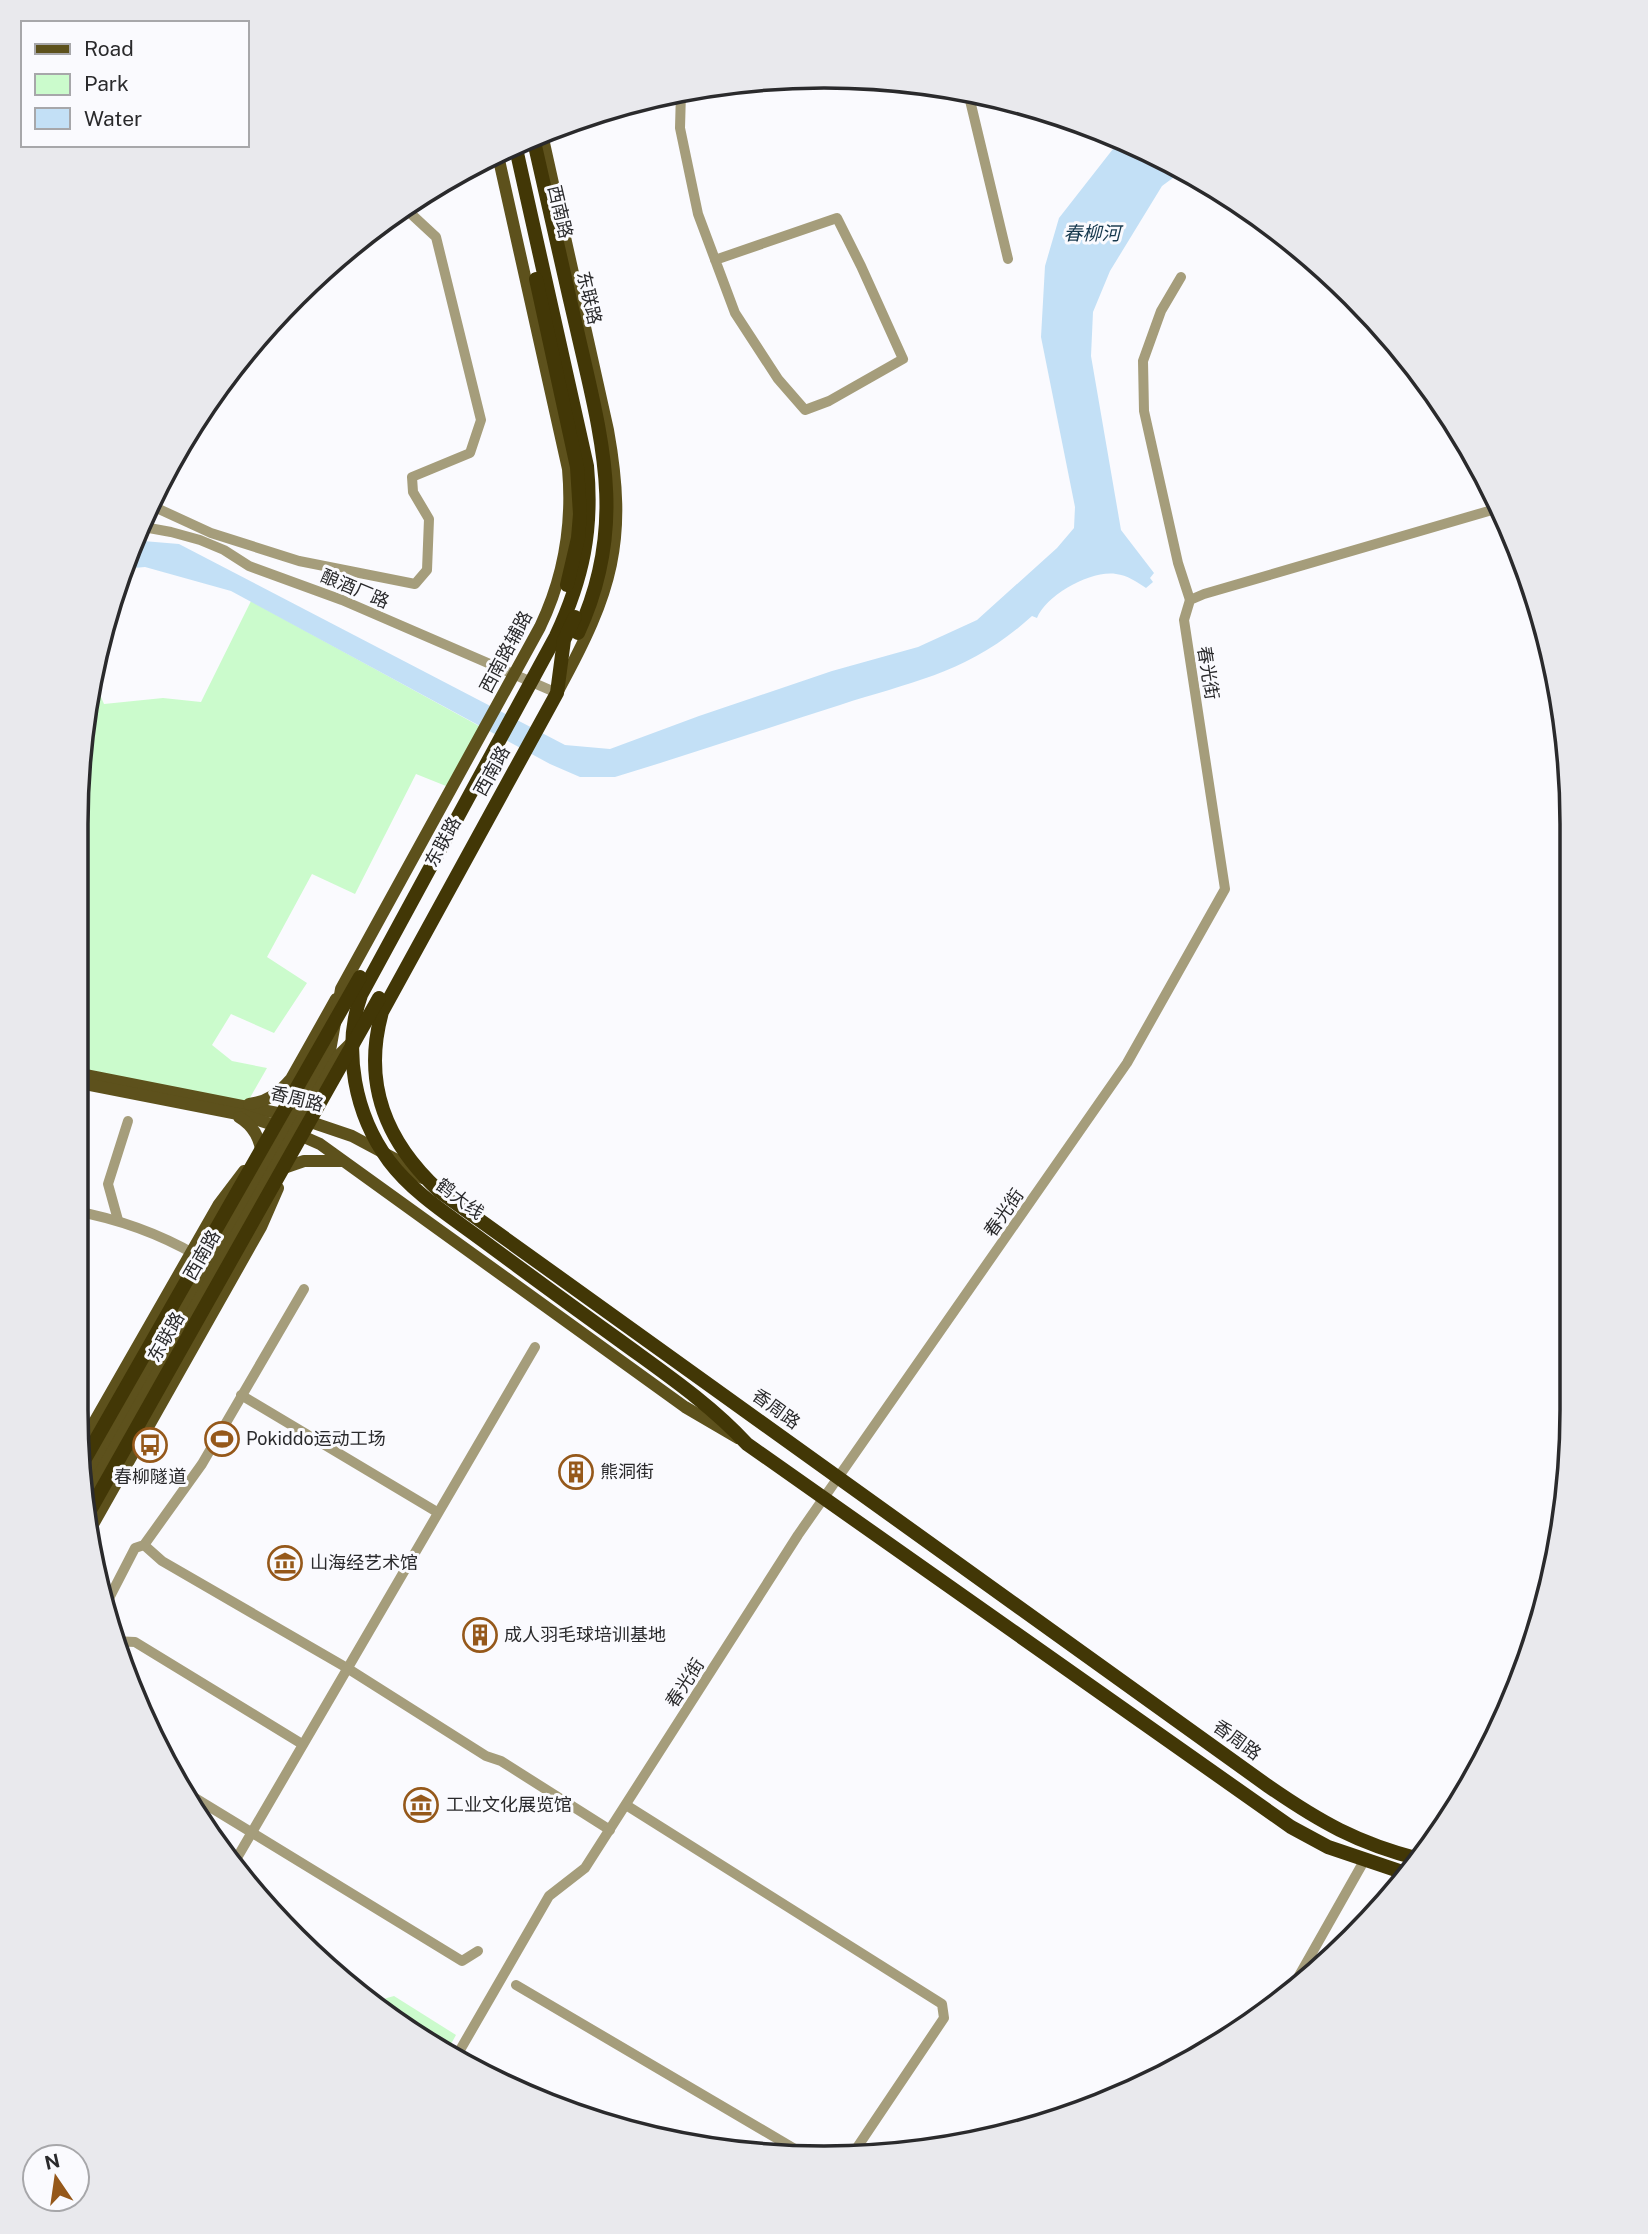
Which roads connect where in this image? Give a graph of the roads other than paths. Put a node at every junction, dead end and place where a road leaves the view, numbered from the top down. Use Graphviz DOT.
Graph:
graph roads {
  1 [pos="681,102"];
  2 [pos="971,103"];
  3 [pos="544,143"];
  4 [pos="535,147"];
  5 [pos="526,151"];
  6 [pos="517,155"];
  7 [pos="508,159"];
  8 [pos="500,162"];
  9 [pos="412,214"];
  10 [pos="1008,259"];
  11 [pos="715,260"];
  12 [pos="1181,276"];
  13 [pos="537,331"];
  14 [pos="566,369"];
  15 [pos="158,509"];
  16 [pos="1490,511"];
  17 [pos="150,528"];
  18 [pos="1189,600"];
  19 [pos="514,674"];
  20 [pos="531,681"];
  21 [pos="557,693"];
  22 [pos="418,888"];
  23 [pos="341,989"];
  24 [pos="382,1012"];
  25 [pos="334,1054"];
  26 [pos="88,1076"];
  27 [pos="88,1085"];
  28 [pos="236,1109"];
  29 [pos="298,1117"];
  30 [pos="128,1121"];
  31 [pos="272,1134"];
  32 [pos="292,1136"];
  33 [pos="347,1161"];
  34 [pos="265,1174"];
  35 [pos="439,1191"];
  36 [pos="88,1213"];
  37 [pos="118,1220"];
  38 [pos="209,1262"];
  39 [pos="304,1289"];
  40 [pos="535,1347"];
  41 [pos="241,1395"];
  42 [pos="88,1433"];
  43 [pos="747,1444"];
  44 [pos="89,1452"];
  45 [pos="90,1471"];
  46 [pos="838,1478"];
  47 [pos="92,1487"];
  48 [pos="824,1498"];
  49 [pos="437,1513"];
  50 [pos="95,1514"];
  51 [pos="144,1545"];
  52 [pos="111,1594"];
  53 [pos="125,1642"];
  54 [pos="347,1668"];
  55 [pos="302,1744"];
  56 [pos="201,1802"];
  57 [pos="626,1805"];
  58 [pos="610,1830"];
  59 [pos="251,1832"];
  60 [pos="238,1855"];
  61 [pos="1409,1856"];
  62 [pos="1364,1861"];
  63 [pos="1398,1871"];
  64 [pos="478,1951"];
  65 [pos="1302,1970"];
  66 [pos="516,1985"];
  67 [pos="460,2050"];
  68 [pos="789,2145"];
  69 [pos="859,2145"];
  1 -- 11 [label="street"];
  2 -- 10 [label="street"];
  3 -- 21 [label="main road"];
  4 -- 32 [label="highway, 东联路"];
  5 -- 21 [label="highway, 西南路"];
  6 -- 14 [label="highway, 西南路"];
  7 -- 31 [label="highway, 东联路"];
  8 -- 13 [label="main road, 西南路辅路"];
  9 -- 15 [label="street"];
  11 -- 11 [label="street"];
  12 -- 18 [label="street"];
  13 -- 14 [label="highway"];
  13 -- 19 [label="main road, 西南路辅路"];
  14 -- 20 [label="highway, 西南路"];
  16 -- 18 [label="street"];
  17 -- 19 [label="street, 酿酒厂路"];
  18 -- 46 [label="street, 春光街"];
  19 -- 20 [label="street, 酿酒厂路"];
  19 -- 23 [label="main road, 西南路辅路"];
  20 -- 21 [label="street, 酿酒厂路"];
  20 -- 22 [label="highway, 西南路"];
  21 -- 24 [label="highway, 西南路"];
  22 -- 43 [label="highway, 鹤大线"];
  23 -- 24 [label="highway"];
  23 -- 25 [label="main road, 西南路辅路"];
  23 -- 28 [label="main road"];
  24 -- 25 [label="main road, 西南路"];
  24 -- 35 [label="highway, 鹤大线"];
  25 -- 29 [label="main road, 西南路辅路"];
  26 -- 28 [label="main road, 香周路"];
  27 -- 28 [label="main road, 香周路"];
  28 -- 29 [label="main road, 香周路"];
  28 -- 32 [label="main road, 香周路"];
  28 -- 34 [label="main road"];
  29 -- 32 [label="main road, 西南路"];
  29 -- 35 [label="main road, 香周路"];
  30 -- 37 [label="street"];
  31 -- 42 [label="main road"];
  31 -- 44 [label="highway, 东联路"];
  32 -- 33 [label="main road, 香周路"];
  32 -- 34 [label="main road, 西南路"];
  32 -- 50 [label="highway, 东联路"];
  33 -- 34 [label="main road"];
  33 -- 43 [label="main road, 香周路"];
  34 -- 38 [label="main road, 西南路"];
  34 -- 47 [label="main road, 西南路"];
  35 -- 46 [label="highway, 香周路"];
  36 -- 37 [label="street"];
  37 -- 38 [label="street"];
  38 -- 45 [label="main road, 西南路"];
  39 -- 41 [label="street"];
  40 -- 49 [label="street"];
  41 -- 49 [label="street"];
  41 -- 51 [label="street"];
  43 -- 48 [label="highway, 香周路"];
  46 -- 48 [label="street, 春光街"];
  46 -- 61 [label="highway, 香周路"];
  48 -- 57 [label="street, 春光街"];
  48 -- 62 [label="highway, 香周路"];
  49 -- 54 [label="street"];
  51 -- 52 [label="street"];
  51 -- 54 [label="street"];
  53 -- 55 [label="street"];
  54 -- 55 [label="street"];
  54 -- 58 [label="street"];
  55 -- 59 [label="street"];
  56 -- 59 [label="street"];
  57 -- 58 [label="street, 春光街"];
  57 -- 69 [label="street"];
  58 -- 67 [label="street, 春光街"];
  59 -- 60 [label="street"];
  59 -- 64 [label="street"];
  62 -- 63 [label="highway, 香周路"];
  62 -- 65 [label="street"];
  66 -- 68 [label="street"];
}
